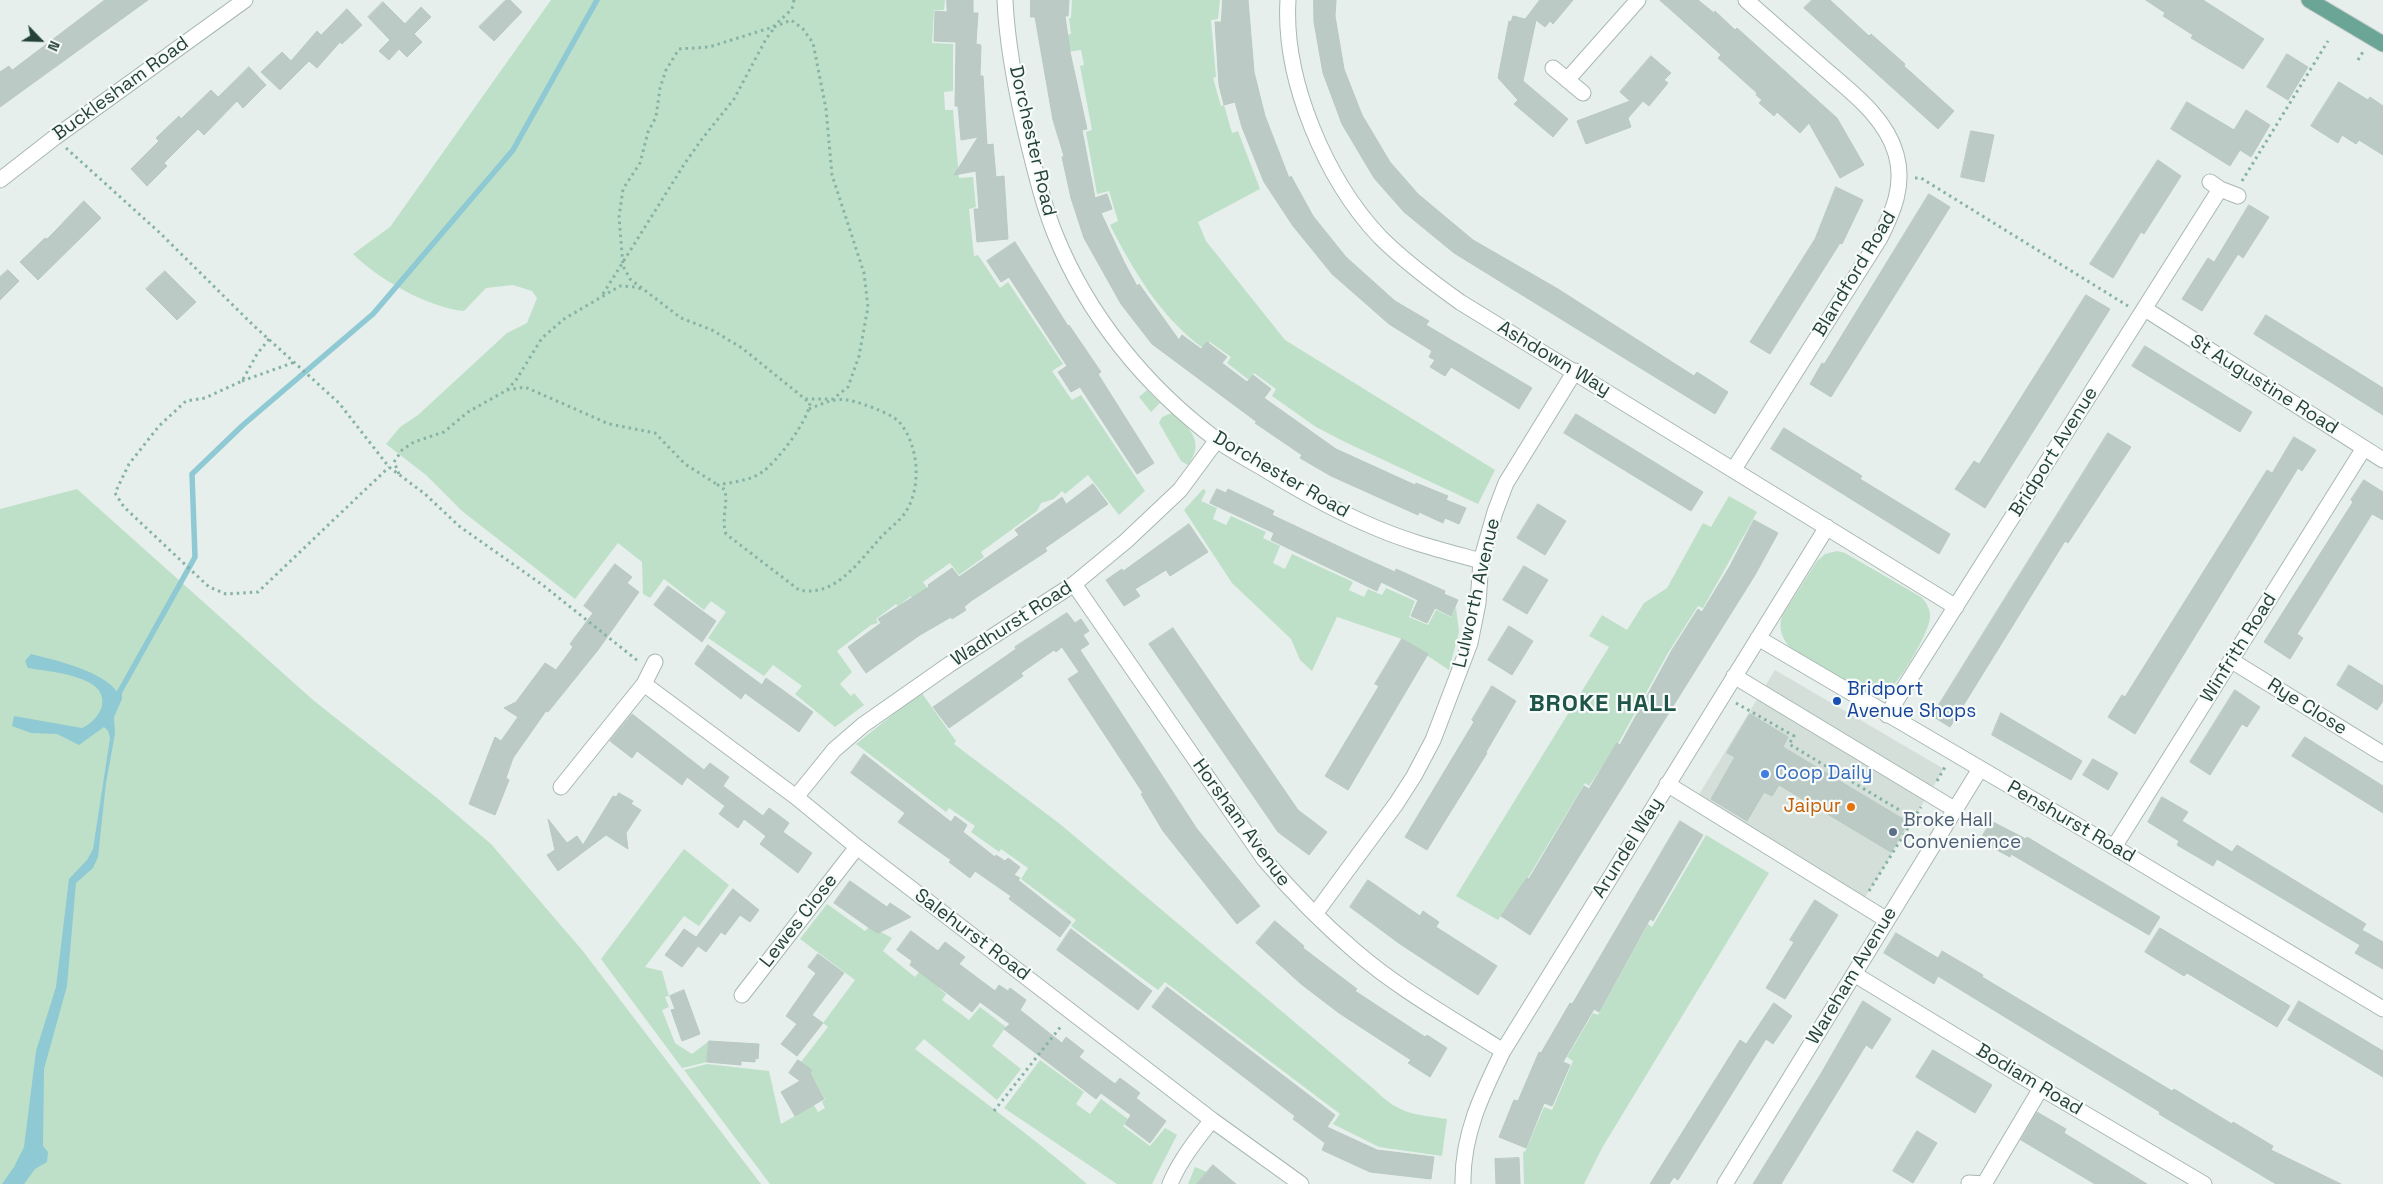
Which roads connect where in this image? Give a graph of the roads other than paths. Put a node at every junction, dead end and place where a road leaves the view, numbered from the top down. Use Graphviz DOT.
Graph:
graph roads {
  1 [pos="245,0"];
  2 [pos="1005,0"];
  3 [pos="1288,0"];
  4 [pos="1638,0"];
  5 [pos="1746,0"];
  6 [pos="2310,0"];
  7 [pos="2383,44"];
  8 [pos="1553,68"];
  9 [pos="1567,80"];
  10 [pos="1583,93"];
  11 [pos="0,180"];
  12 [pos="2225,190"];
  13 [pos="2145,310"];
  14 [pos="1575,371"];
  15 [pos="1217,440"];
  16 [pos="2364,448"];
  17 [pos="2383,460"];
  18 [pos="1734,469"];
  19 [pos="1827,527"];
  20 [pos="1481,561"];
  21 [pos="1074,584"];
  22 [pos="1956,607"];
  23 [pos="1758,638"];
  24 [pos="2232,661"];
  25 [pos="1734,676"];
  26 [pos="1888,715"];
  27 [pos="2383,754"];
  28 [pos="1980,769"];
  29 [pos="1667,784"];
  30 [pos="561,787"];
  31 [pos="796,797"];
  32 [pos="1954,809"];
  33 [pos="857,847"];
  34 [pos="2114,847"];
  35 [pos="1315,914"];
  36 [pos="1887,920"];
  37 [pos="1854,974"];
  38 [pos="742,995"];
  39 [pos="2383,1009"];
  40 [pos="1503,1051"];
  41 [pos="2041,1088"];
  42 [pos="1212,1120"];
  43 [pos="1969,1183"];
  44 [pos="1170,1184"];
  45 [pos="1301,1184"];
  46 [pos="1463,1184"];
  47 [pos="1725,1184"];
  48 [pos="1984,1184"];
  49 [pos="2204,1184"];
  1 -- 11 [label="street, Bucklesham Road"];
  2 -- 15 [label="street, Dorchester Road"];
  3 -- 14 [label="street, Ashdown Way"];
  4 -- 9 [label="street"];
  5 -- 18 [label="street, Blandford Road"];
  6 -- 7 [label="main road"];
  8 -- 9 [label="street"];
  9 -- 10 [label="street"];
  12 -- 13 [label="street, Bridport Avenue"];
  13 -- 16 [label="street, St Augustine Road"];
  13 -- 22 [label="street, Bridport Avenue"];
  14 -- 18 [label="street, Ashdown Way"];
  14 -- 20 [label="street, Lulworth Avenue"];
  15 -- 20 [label="street, Dorchester Road"];
  15 -- 21 [label="street, Wadhurst Road"];
  16 -- 17 [label="street, St Augustine Road"];
  16 -- 24 [label="street, Winfrith Road"];
  18 -- 19 [label="street, Ashdown Way"];
  19 -- 22 [label="street, Ashdown Way"];
  19 -- 23 [label="street, Arundel Way"];
  20 -- 35 [label="street, Lulworth Avenue"];
  21 -- 31 [label="street, Wadhurst Road"];
  21 -- 35 [label="street, Horsham Avenue"];
  22 -- 26 [label="street, Bridport Avenue"];
  23 -- 25 [label="street, Arundel Way"];
  23 -- 26 [label="street, Penshurst Road"];
  24 -- 27 [label="street, Rye Close"];
  24 -- 34 [label="street, Winfrith Road"];
  25 -- 29 [label="street, Arundel Way"];
  25 -- 32 [label="street"];
  26 -- 28 [label="street, Penshurst Road"];
  28 -- 32 [label="street, Wareham Avenue"];
  28 -- 34 [label="street, Penshurst Road"];
  29 -- 36 [label="street"];
  29 -- 40 [label="street, Arundel Way"];
  30 -- 31 [label="street, Salehurst Road"];
  31 -- 33 [label="street, Salehurst Road"];
  32 -- 36 [label="street, Wareham Avenue"];
  33 -- 38 [label="street, Lewes Close"];
  33 -- 42 [label="street, Salehurst Road"];
  34 -- 39 [label="street, Penshurst Road"];
  35 -- 40 [label="street, Horsham Avenue"];
  36 -- 37 [label="street, Wareham Avenue"];
  37 -- 41 [label="street, Bodiam Road"];
  37 -- 47 [label="street, Wareham Avenue"];
  40 -- 46 [label="street, Arundel Way"];
  41 -- 48 [label="street"];
  41 -- 49 [label="street, Bodiam Road"];
  42 -- 44 [label="street"];
  42 -- 45 [label="street, Salehurst Road"];
  43 -- 48 [label="street"];
}
